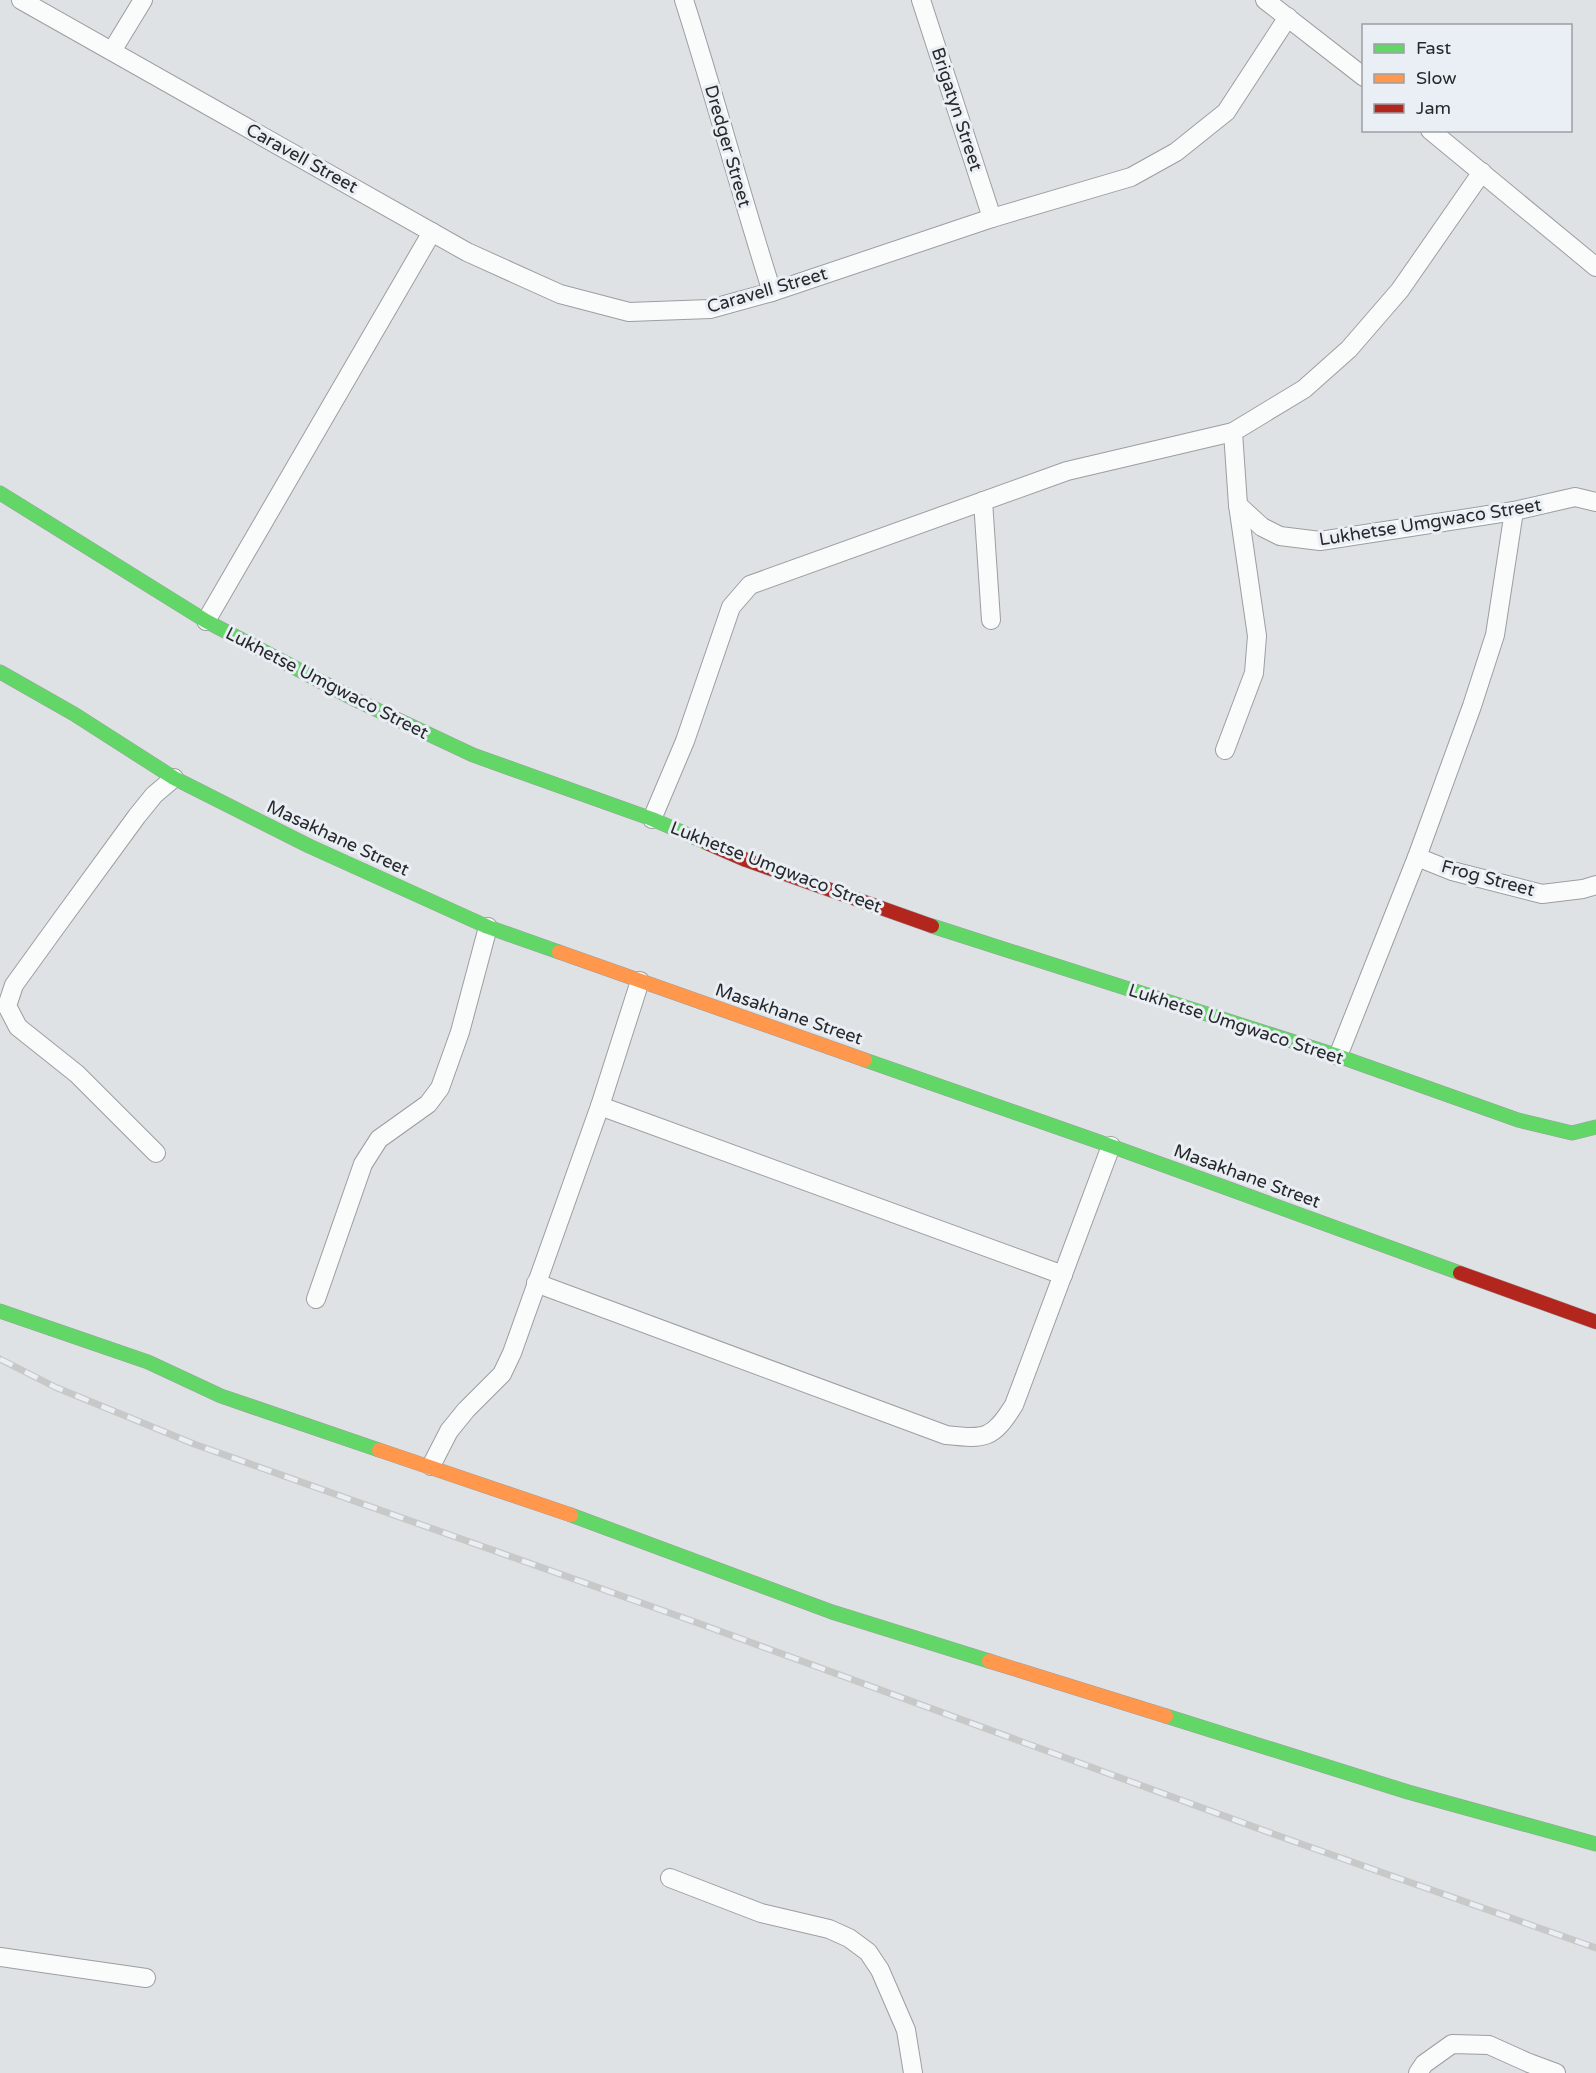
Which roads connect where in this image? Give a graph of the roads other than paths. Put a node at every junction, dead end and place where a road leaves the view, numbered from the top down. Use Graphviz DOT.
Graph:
graph roads {
  1 [pos="21,0"];
  2 [pos="143,0"];
  3 [pos="684,0"];
  4 [pos="921,0"];
  5 [pos="1265,0"];
  6 [pos="1288,17"];
  7 [pos="112,51"];
  8 [pos="1362,75"];
  9 [pos="1432,132"];
  10 [pos="1482,172"];
  11 [pos="992,218"];
  12 [pos="432,232"];
  13 [pos="1596,267"];
  14 [pos="772,292"];
  15 [pos="1233,432"];
  16 [pos="2,499"];
  17 [pos="983,501"];
  18 [pos="1596,502"];
  19 [pos="1239,505"];
  20 [pos="1514,511"];
  21 [pos="991,620"];
  22 [pos="206,621"];
  23 [pos="0,672"];
  24 [pos="1225,750"];
  25 [pos="174,778"];
  26 [pos="652,819"];
  27 [pos="1417,857"];
  28 [pos="1596,885"];
  29 [pos="488,927"];
  30 [pos="640,981"];
  31 [pos="1338,1056"];
  32 [pos="600,1106"];
  33 [pos="1596,1127"];
  34 [pos="1111,1146"];
  35 [pos="156,1153"];
  36 [pos="1063,1275"];
  37 [pos="536,1283"];
  38 [pos="316,1299"];
  39 [pos="0,1311"];
  40 [pos="1596,1322"];
  41 [pos="431,1466"];
  42 [pos="1596,1844"];
  43 [pos="670,1878"];
  44 [pos="0,1957"];
  45 [pos="146,1978"];
  46 [pos="913,2073"];
  47 [pos="1418,2073"];
  48 [pos="1556,2073"];
  1 -- 7 [label="street, Caravell Street"];
  2 -- 7 [label="street"];
  3 -- 14 [label="street, Dredger Street"];
  4 -- 11 [label="street, Brigatyn Street"];
  5 -- 6 [label="street"];
  6 -- 8 [label="street"];
  6 -- 11 [label="street, Caravell Street"];
  7 -- 12 [label="street, Caravell Street"];
  9 -- 10 [label="street"];
  10 -- 13 [label="street"];
  10 -- 15 [label="street"];
  11 -- 14 [label="street, Caravell Street"];
  12 -- 14 [label="street, Caravell Street"];
  12 -- 22 [label="street"];
  15 -- 17 [label="street"];
  15 -- 19 [label="street"];
  16 -- 22 [label="street, Lukhetse Umgwaco Street"];
  17 -- 21 [label="street"];
  17 -- 26 [label="street"];
  18 -- 20 [label="street, Lukhetse Umgwaco Street"];
  19 -- 20 [label="street, Lukhetse Umgwaco Street"];
  19 -- 24 [label="street"];
  20 -- 27 [label="street"];
  22 -- 26 [label="street, Lukhetse Umgwaco Street"];
  23 -- 25 [label="street, Masakhane Street"];
  25 -- 29 [label="street, Masakhane Street"];
  25 -- 35 [label="street"];
  26 -- 31 [label="street, Lukhetse Umgwaco Street"];
  27 -- 28 [label="street, Frog Street"];
  27 -- 31 [label="street"];
  29 -- 30 [label="street, Masakhane Street"];
  29 -- 38 [label="street"];
  30 -- 32 [label="street"];
  30 -- 34 [label="street, Masakhane Street"];
  31 -- 33 [label="street, Lukhetse Umgwaco Street"];
  32 -- 36 [label="street"];
  32 -- 37 [label="street"];
  34 -- 36 [label="street"];
  34 -- 40 [label="street, Masakhane Street"];
  36 -- 37 [label="street"];
  37 -- 41 [label="street"];
  39 -- 41 [label="street"];
  41 -- 42 [label="street"];
  43 -- 46 [label="street"];
  44 -- 45 [label="street"];
  47 -- 48 [label="street"];
}
